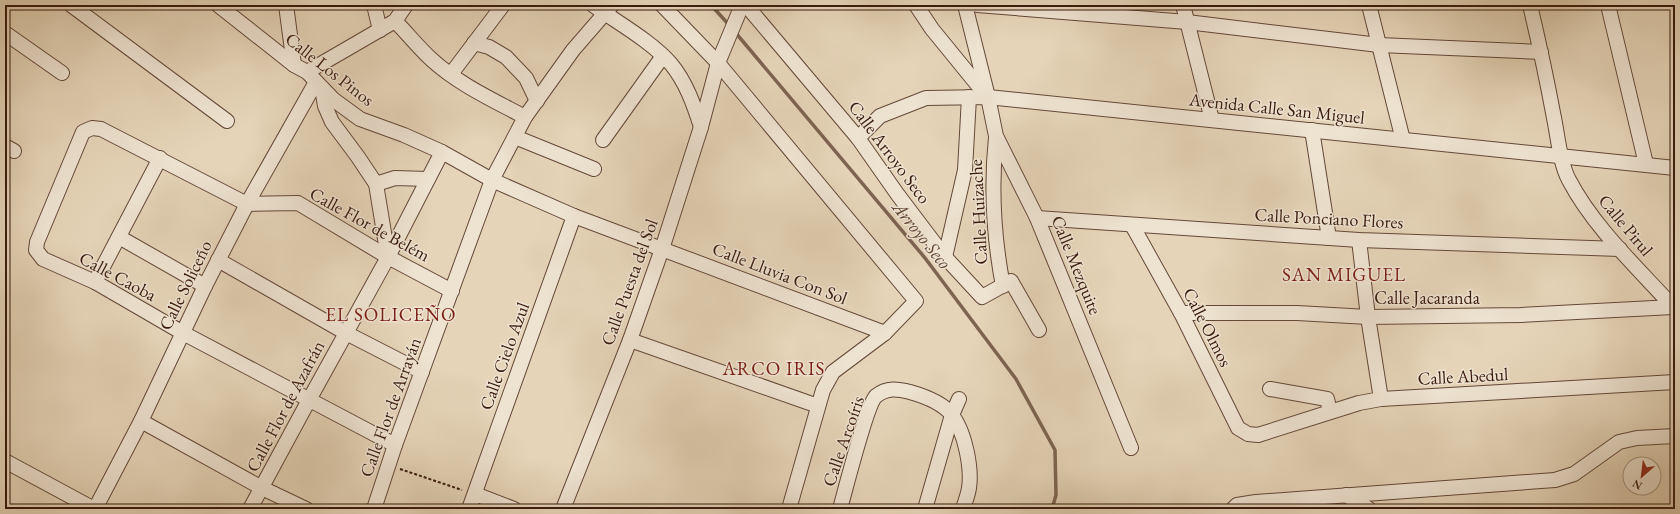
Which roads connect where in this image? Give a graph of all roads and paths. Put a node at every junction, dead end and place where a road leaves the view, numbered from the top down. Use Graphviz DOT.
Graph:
graph roads {
  1 [pos="71,5"];
  2 [pos="218,5"];
  3 [pos="286,5"];
  4 [pos="374,5"];
  5 [pos="406,5"];
  6 [pos="503,5"];
  7 [pos="662,5"];
  8 [pos="916,5"];
  9 [pos="965,5"];
  10 [pos="977,5"];
  11 [pos="1183,5"];
  12 [pos="1369,5"];
  13 [pos="1530,5"];
  14 [pos="1608,5"];
  15 [pos="603,8"];
  16 [pos="742,9"];
  17 [pos="395,21"];
  18 [pos="1188,22"];
  19 [pos="380,30"];
  20 [pos="5,33"];
  21 [pos="474,43"];
  22 [pos="1379,45"];
  23 [pos="1542,52"];
  24 [pos="663,56"];
  25 [pos="720,57"];
  26 [pos="294,65"];
  27 [pos="62,73"];
  28 [pos="451,74"];
  29 [pos="315,81"];
  30 [pos="969,97"];
  31 [pos="988,97"];
  32 [pos="537,101"];
  33 [pos="525,117"];
  34 [pos="1212,120"];
  35 [pos="227,121"];
  36 [pos="701,127"];
  37 [pos="1312,130"];
  38 [pos="996,136"];
  39 [pos="514,137"];
  40 [pos="858,138"];
  41 [pos="603,140"];
  42 [pos="1403,140"];
  43 [pos="442,152"];
  44 [pos="1561,156"];
  45 [pos="160,158"];
  46 [pos="1646,164"];
  47 [pos="1675,168"];
  48 [pos="594,169"];
  49 [pos="428,179"];
  50 [pos="492,180"];
  51 [pos="376,184"];
  52 [pos="247,204"];
  53 [pos="574,216"];
  54 [pos="1037,218"];
  55 [pos="1132,225"];
  56 [pos="119,237"];
  57 [pos="1329,238"];
  58 [pos="1359,240"];
  59 [pos="662,249"];
  60 [pos="36,250"];
  61 [pos="1620,250"];
  62 [pos="388,257"];
  63 [pos="945,257"];
  64 [pos="218,260"];
  65 [pos="95,282"];
  66 [pos="1007,283"];
  67 [pos="205,286"];
  68 [pos="452,291"];
  69 [pos="1674,308"];
  70 [pos="1180,313"];
  71 [pos="1368,317"];
  72 [pos="1039,330"];
  73 [pos="346,333"];
  74 [pos="885,333"];
  75 [pos="183,334"];
  76 [pos="630,340"];
  77 [pos="422,372"];
  78 [pos="1675,382"];
  79 [pos="1270,389"];
  80 [pos="959,399"];
  81 [pos="1380,399"];
  82 [pos="309,400"];
  83 [pos="818,406"];
  84 [pos="1330,411"];
  85 [pos="952,415"];
  86 [pos="141,421"];
  87 [pos="1258,435"];
  88 [pos="1675,436"];
  89 [pos="395,445"];
  90 [pos="1131,448"];
  91 [pos="5,461"];
  92 [pos="388,465"];
  93 [pos="262,488"];
  94 [pos="475,494"];
  95 [pos="1346,495"];
  96 [pos="1255,506"];
  97 [pos="95,509"];
  98 [pos="250,509"];
  99 [pos="306,509"];
  100 [pos="374,509"];
  101 [pos="469,509"];
  102 [pos="514,509"];
  103 [pos="563,509"];
  104 [pos="789,509"];
  105 [pos="840,509"];
  106 [pos="925,509"];
  107 [pos="963,509"];
  108 [pos="1232,509"];
  109 [pos="1369,509"];
  1 -- 35 [label="street"];
  2 -- 26 [label="street, Calle Los Pinos"];
  3 -- 26 [label="street"];
  4 -- 19 [label="street"];
  5 -- 17 [label="street"];
  6 -- 21 [label="street"];
  7 -- 25 [label="street"];
  8 -- 31 [label="street"];
  9 -- 31 [label="street, Calle Mezquite"];
  10 -- 18 [label="street"];
  11 -- 18 [label="street"];
  12 -- 22 [label="street"];
  13 -- 23 [label="street, Calle Pirul"];
  14 -- 46 [label="street"];
  15 -- 24 [label="street"];
  15 -- 32 [label="street, Calle Flor de Arrayán"];
  16 -- 25 [label="street, Calle Puesta del Sol"];
  16 -- 40 [label="street, Calle Arroyo Seco"];
  17 -- 19 [label="street"];
  17 -- 28 [label="street"];
  18 -- 22 [label="street"];
  18 -- 34 [label="street"];
  19 -- 29 [label="street"];
  20 -- 27 [label="street"];
  21 -- 28 [label="street"];
  21 -- 32 [label="street"];
  22 -- 23 [label="street"];
  22 -- 42 [label="street"];
  23 -- 44 [label="street, Calle Pirul"];
  24 -- 36 [label="street"];
  24 -- 41 [label="street"];
  25 -- 36 [label="street, Calle Puesta del Sol"];
  25 -- 74 [label="street"];
  26 -- 29 [label="street, Calle Los Pinos"];
  28 -- 33 [label="street"];
  29 -- 43 [label="street, Calle Los Pinos"];
  29 -- 51 [label="street"];
  29 -- 52 [label="street, Calle Soliceño"];
  30 -- 31 [label="street, Avenida Calle San Miguel"];
  30 -- 40 [label="street, Avenida Calle San Miguel"];
  30 -- 63 [label="street"];
  31 -- 34 [label="street, Avenida Calle San Miguel"];
  31 -- 38 [label="street, Calle Mezquite"];
  32 -- 33 [label="street, Calle Flor de Arrayán"];
  33 -- 39 [label="street, Calle Flor de Arrayán"];
  34 -- 37 [label="street, Avenida Calle San Miguel"];
  36 -- 59 [label="street, Calle Puesta del Sol"];
  37 -- 42 [label="street, Avenida Calle San Miguel"];
  37 -- 57 [label="street"];
  38 -- 54 [label="street, Calle Mezquite"];
  38 -- 66 [label="street, Calle Huizache"];
  39 -- 48 [label="street"];
  39 -- 50 [label="street, Calle Flor de Arrayán"];
  40 -- 63 [label="street, Calle Arroyo Seco"];
  42 -- 44 [label="street, Avenida Calle San Miguel"];
  43 -- 49 [label="street, Calle Flor de Azafrán"];
  43 -- 50 [label="street, Calle Los Pinos"];
  44 -- 46 [label="street, Avenida Calle San Miguel"];
  44 -- 61 [label="street, Calle Pirul"];
  45 -- 52 [label="street, Calle Flor de Belém"];
  45 -- 56 [label="street"];
  45 -- 60 [label="street, Calle Flor de Belém"];
  46 -- 47 [label="street, Avenida Calle San Miguel"];
  49 -- 51 [label="street"];
  49 -- 62 [label="street, Calle Flor de Azafrán"];
  50 -- 53 [label="street"];
  50 -- 68 [label="street, Calle Flor de Arrayán"];
  51 -- 62 [label="street"];
  52 -- 62 [label="street, Calle Flor de Belém"];
  52 -- 64 [label="street, Calle Soliceño"];
  53 -- 59 [label="street"];
  53 -- 94 [label="street, Calle Cielo Azul"];
  54 -- 55 [label="street, Calle Ponciano Flores"];
  54 -- 90 [label="street, Calle Mezquite"];
  55 -- 57 [label="street, Calle Ponciano Flores"];
  55 -- 70 [label="street, Calle Olmos"];
  56 -- 65 [label="street"];
  56 -- 67 [label="street"];
  57 -- 58 [label="street, Calle Ponciano Flores"];
  58 -- 61 [label="street, Calle Ponciano Flores"];
  58 -- 71 [label="street"];
  59 -- 74 [label="street, Calle Lluvia Con Sol"];
  59 -- 76 [label="street, Calle Puesta del Sol"];
  60 -- 65 [label="street, Calle Caoba"];
  61 -- 69 [label="street, Calle Pirul"];
  62 -- 68 [label="street, Calle Flor de Belém"];
  62 -- 73 [label="street, Calle Flor de Azafrán"];
  63 -- 66 [label="street, Calle Arroyo Seco"];
  64 -- 67 [label="street, Calle Soliceño"];
  64 -- 73 [label="street"];
  65 -- 75 [label="street, Calle Caoba"];
  66 -- 72 [label="street, Calle Huizache"];
  67 -- 75 [label="street, Calle Soliceño"];
  68 -- 77 [label="street, Calle Flor de Arrayán"];
  69 -- 71 [label="street, Calle Jacaranda"];
  70 -- 71 [label="street, Calle Jacaranda"];
  70 -- 87 [label="street, Calle Olmos"];
  71 -- 81 [label="street"];
  73 -- 77 [label="street"];
  73 -- 82 [label="street, Calle Flor de Azafrán"];
  74 -- 83 [label="street"];
  75 -- 82 [label="street, Calle Caoba"];
  75 -- 86 [label="street, Calle Soliceño"];
  76 -- 83 [label="street"];
  76 -- 103 [label="street, Calle Puesta del Sol"];
  77 -- 89 [label="street, Calle Flor de Arrayán"];
  78 -- 81 [label="street, Calle Abedul"];
  79 -- 84 [label="street"];
  80 -- 85 [label="street"];
  81 -- 84 [label="street, Calle Abedul"];
  82 -- 89 [label="street, Calle Caoba"];
  82 -- 93 [label="street, Calle Flor de Azafrán"];
  83 -- 104 [label="street"];
  84 -- 87 [label="street, Calle Abedul"];
  85 -- 105 [label="street, Calle Arcoíris"];
  85 -- 106 [label="street"];
  85 -- 107 [label="street"];
  86 -- 93 [label="street"];
  86 -- 97 [label="street, Calle Soliceño"];
  88 -- 95 [label="street"];
  89 -- 92 [label="street, Calle Flor de Arrayán"];
  91 -- 97 [label="street"];
  92 -- 94 [label="path"];
  92 -- 100 [label="street, Calle Flor de Arrayán"];
  93 -- 98 [label="street, Calle Flor de Azafrán"];
  93 -- 99 [label="street"];
  94 -- 101 [label="street, Calle Cielo Azul"];
  94 -- 102 [label="street"];
  95 -- 96 [label="street"];
  95 -- 109 [label="street"];
  96 -- 108 [label="street"];
}
